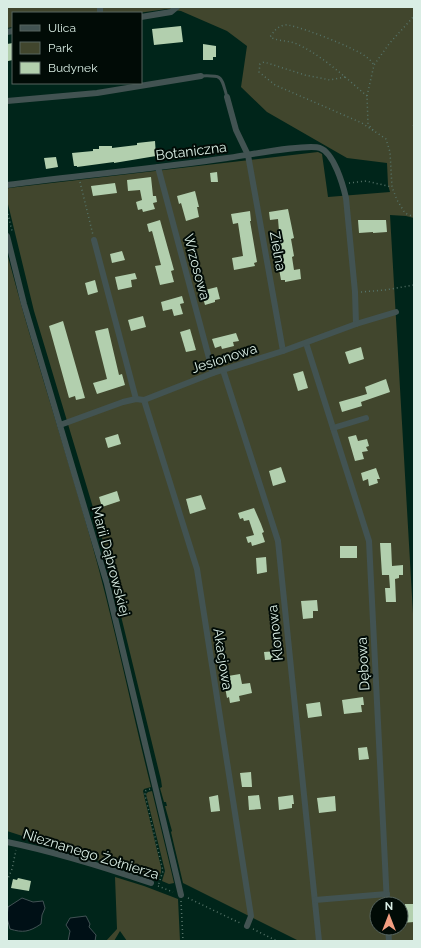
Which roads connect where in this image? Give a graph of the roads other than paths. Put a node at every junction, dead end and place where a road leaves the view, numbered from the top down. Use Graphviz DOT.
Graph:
graph roads {
  1 [pos="177,7"];
  2 [pos="142,17"];
  3 [pos="201,76"];
  4 [pos="227,97"];
  5 [pos="7,101"];
  6 [pos="248,155"];
  7 [pos="158,167"];
  8 [pos="7,186"];
  9 [pos="7,236"];
  10 [pos="94,240"];
  11 [pos="396,312"];
  12 [pos="356,324"];
  13 [pos="306,343"];
  14 [pos="283,351"];
  15 [pos="223,370"];
  16 [pos="213,373"];
  17 [pos="136,399"];
  18 [pos="144,400"];
  19 [pos="366,418"];
  20 [pos="60,425"];
  21 [pos="333,428"];
  22 [pos="7,842"];
  23 [pos="151,883"];
  24 [pos="386,894"];
  25 [pos="181,895"];
  26 [pos="315,900"];
  27 [pos="247,926"];
  28 [pos="319,941"];
  1 -- 2 [label="street"];
  3 -- 4 [label="lane"];
  3 -- 5 [label="street"];
  4 -- 6 [label="street, Zielna"];
  6 -- 7 [label="street, Botaniczna"];
  6 -- 12 [label="street, Botaniczna"];
  6 -- 14 [label="street, Zielna"];
  7 -- 8 [label="street, Botaniczna"];
  7 -- 16 [label="street, Wrzosowa"];
  9 -- 20 [label="street, Marii Dąbrowskiej"];
  10 -- 17 [label="street"];
  11 -- 12 [label="street, Jesionowa"];
  12 -- 13 [label="street, Jesionowa"];
  13 -- 14 [label="street, Jesionowa"];
  13 -- 21 [label="street, Dębowa"];
  14 -- 15 [label="street, Jesionowa"];
  15 -- 16 [label="street, Jesionowa"];
  15 -- 26 [label="street, Klonowa"];
  16 -- 18 [label="street, Jesionowa"];
  17 -- 18 [label="street, Jesionowa"];
  17 -- 20 [label="street, Jesionowa"];
  18 -- 27 [label="street, Akacjowa"];
  19 -- 21 [label="street"];
  20 -- 25 [label="street, Marii Dąbrowskiej"];
  21 -- 24 [label="street, Dębowa"];
  22 -- 23 [label="street, Nieznanego Żołnierza"];
  24 -- 26 [label="street"];
  26 -- 28 [label="street, Klonowa"];
}
